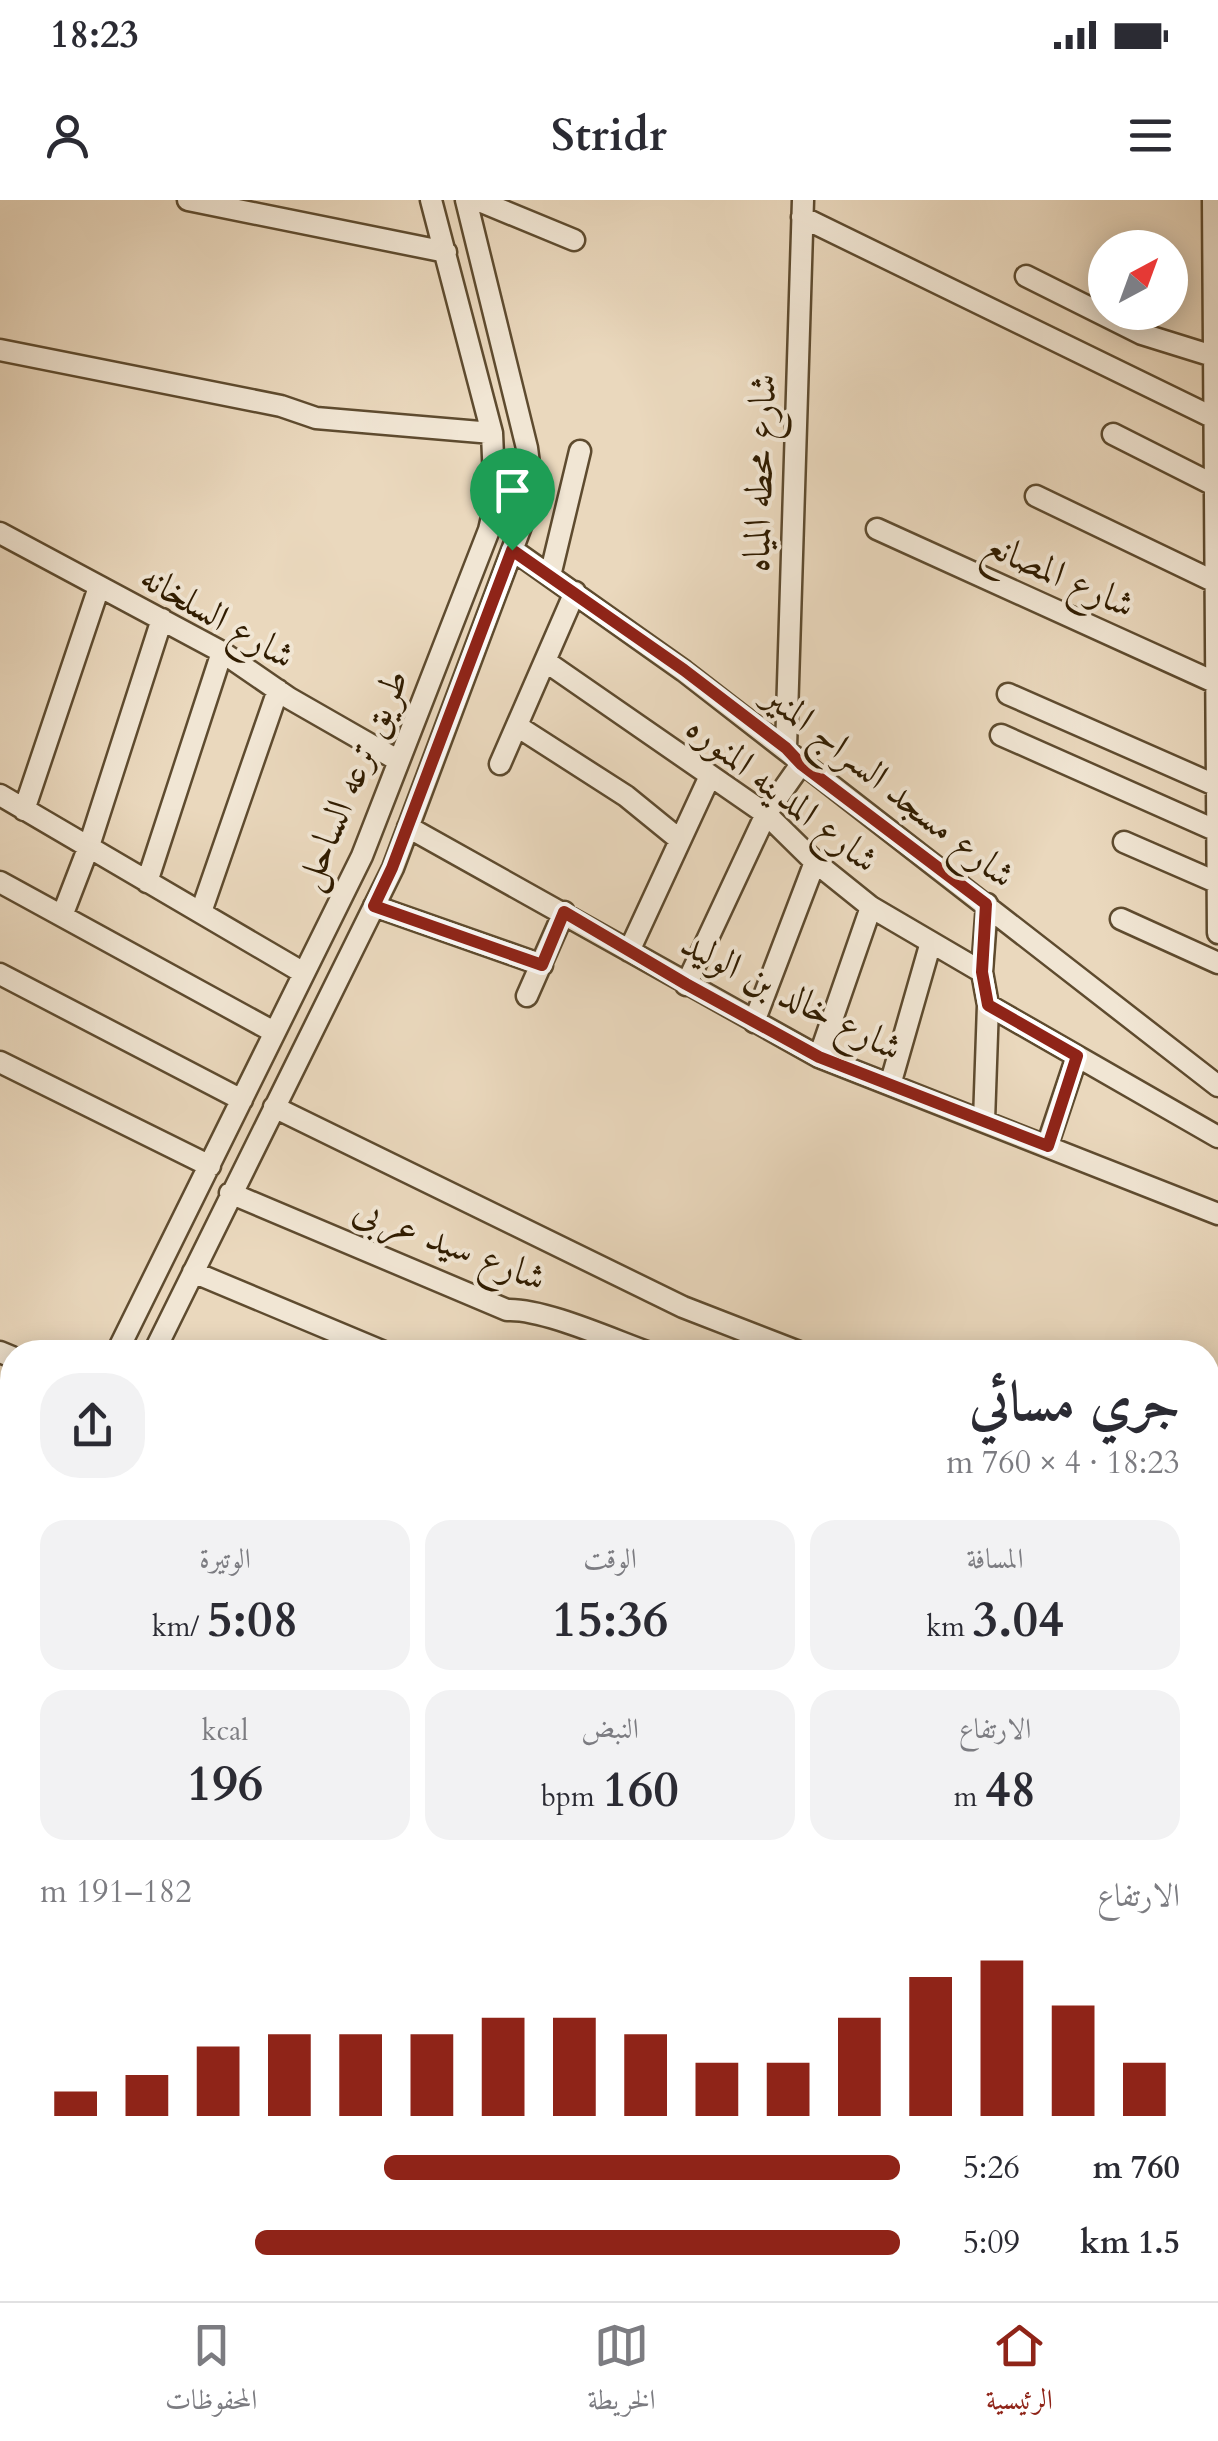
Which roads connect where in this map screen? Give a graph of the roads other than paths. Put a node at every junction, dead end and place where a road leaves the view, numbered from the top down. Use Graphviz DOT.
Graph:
graph roads {
  1 [pos="188,200"];
  2 [pos="430,200"];
  3 [pos="466,200"];
  4 [pos="478,200"];
  5 [pos="1213,200"];
  6 [pos="803,208"];
  7 [pos="574,240"];
  8 [pos="446,252"];
  9 [pos="1026,276"];
  10 [pos="1217,333"];
  11 [pos="0,350"];
  12 [pos="1216,357"];
  13 [pos="1216,419"];
  14 [pos="492,432"];
  15 [pos="1113,434"];
  16 [pos="580,451"];
  17 [pos="1216,486"];
  18 [pos="1036,496"];
  19 [pos="877,529"];
  20 [pos="0,534"];
  21 [pos="512,550"];
  22 [pos="550,576"];
  23 [pos="1216,582"];
  24 [pos="99,587"];
  25 [pos="574,592"];
  26 [pos="162,619"];
  27 [pos="222,652"];
  28 [pos="545,661"];
  29 [pos="1214,682"];
  30 [pos="278,690"];
  31 [pos="1008,694"];
  32 [pos="517,726"];
  33 [pos="1001,735"];
  34 [pos="793,756"];
  35 [pos="399,761"];
  36 [pos="500,764"];
  37 [pos="710,776"];
  38 [pos="1215,785"];
  39 [pos="0,795"];
  40 [pos="24,810"];
  41 [pos="766,814"];
  42 [pos="408,827"];
  43 [pos="1215,830"];
  44 [pos="680,840"];
  45 [pos="1124,842"];
  46 [pos="89,846"];
  47 [pos="815,862"];
  48 [pos="0,882"];
  49 [pos="148,882"];
  50 [pos="1216,882"];
  51 [pos="986,904"];
  52 [pos="374,906"];
  53 [pos="871,906"];
  54 [pos="201,912"];
  55 [pos="564,912"];
  56 [pos="62,916"];
  57 [pos="1121,919"];
  58 [pos="1218,933"];
  59 [pos="930,942"];
  60 [pos="628,951"];
  61 [pos="1218,963"];
  62 [pos="542,965"];
  63 [pos="302,972"];
  64 [pos="982,972"];
  65 [pos="0,974"];
  66 [pos="686,984"];
  67 [pos="527,996"];
  68 [pos="988,1005"];
  69 [pos="754,1022"];
  70 [pos="274,1032"];
  71 [pos="1077,1056"];
  72 [pos="819,1057"];
  73 [pos="0,1062"];
  74 [pos="890,1084"];
  75 [pos="1218,1086"];
  76 [pos="242,1100"];
  77 [pos="274,1107"];
  78 [pos="984,1121"];
  79 [pos="1218,1137"];
  80 [pos="1048,1146"];
  81 [pos="210,1166"];
  82 [pos="230,1193"];
  83 [pos="1218,1214"];
  84 [pos="193,1272"];
  85 [pos="123,1340"];
  86 [pos="160,1340"];
  87 [pos="355,1340"];
  88 [pos="614,1340"];
  89 [pos="768,1340"];
  1 -- 8 [label="street"];
  2 -- 8 [label="street, طريق ترعه الساحل"];
  3 -- 21 [label="street, طريق ترعه الساحل"];
  4 -- 7 [label="street"];
  5 -- 10 [label="street"];
  6 -- 13 [label="street"];
  6 -- 34 [label="street, شارع محطه المياه"];
  8 -- 14 [label="street, طريق ترعه الساحل"];
  9 -- 12 [label="street"];
  10 -- 12 [label="street"];
  11 -- 14 [label="street"];
  12 -- 13 [label="street"];
  13 -- 17 [label="street"];
  14 -- 35 [label="street, طريق ترعه الساحل"];
  15 -- 17 [label="street"];
  16 -- 22 [label="street"];
  17 -- 23 [label="street"];
  18 -- 23 [label="street"];
  19 -- 29 [label="street, شارع المصانع"];
  20 -- 24 [label="street, شارع السلخانه"];
  21 -- 22 [label="street, شارع مسجد السراج المنير"];
  21 -- 42 [label="street, طريق ترعه الساحل"];
  22 -- 25 [label="street, شارع مسجد السراج المنير"];
  23 -- 29 [label="street"];
  24 -- 26 [label="street, شارع السلخانه"];
  24 -- 40 [label="street"];
  25 -- 28 [label="street"];
  25 -- 34 [label="street, شارع مسجد السراج المنير"];
  26 -- 27 [label="street, شارع السلخانه"];
  26 -- 46 [label="street"];
  27 -- 30 [label="street, شارع السلخانه"];
  27 -- 49 [label="street"];
  28 -- 32 [label="street"];
  28 -- 37 [label="street, شارع المدينه المنوره"];
  29 -- 38 [label="street"];
  30 -- 35 [label="street, شارع السلخانه"];
  30 -- 54 [label="street"];
  31 -- 38 [label="street"];
  32 -- 36 [label="street"];
  32 -- 44 [label="street"];
  33 -- 43 [label="street"];
  34 -- 41 [label="street"];
  34 -- 51 [label="street, شارع مسجد السراج المنير"];
  35 -- 63 [label="street, طريق ترعه الساحل"];
  37 -- 41 [label="street, شارع المدينه المنوره"];
  37 -- 44 [label="street"];
  38 -- 43 [label="street"];
  39 -- 40 [label="street"];
  40 -- 46 [label="street"];
  41 -- 47 [label="street, شارع المدينه المنوره"];
  41 -- 66 [label="street"];
  42 -- 52 [label="street, طريق ترعه الساحل"];
  42 -- 55 [label="street, شارع خالد بن الوليد"];
  43 -- 50 [label="street"];
  44 -- 60 [label="street"];
  45 -- 50 [label="street"];
  46 -- 49 [label="street"];
  46 -- 56 [label="street"];
  47 -- 53 [label="street, شارع المدينه المنوره"];
  47 -- 69 [label="street"];
  48 -- 56 [label="street"];
  49 -- 54 [label="street"];
  50 -- 58 [label="street"];
  51 -- 64 [label="street"];
  51 -- 75 [label="street, شارع مسجد السراج المنير"];
  52 -- 62 [label="street"];
  52 -- 77 [label="street, طريق ترعه الساحل"];
  53 -- 59 [label="street, شارع المدينه المنوره"];
  53 -- 72 [label="street"];
  54 -- 63 [label="street"];
  55 -- 60 [label="street, شارع خالد بن الوليد"];
  55 -- 62 [label="street"];
  56 -- 70 [label="street"];
  57 -- 61 [label="street"];
  59 -- 64 [label="street, شارع المدينه المنوره"];
  59 -- 74 [label="street"];
  60 -- 66 [label="street, شارع خالد بن الوليد"];
  62 -- 67 [label="street"];
  63 -- 70 [label="street, طريق ترعه الساحل"];
  64 -- 68 [label="street"];
  65 -- 76 [label="street"];
  66 -- 69 [label="street, شارع خالد بن الوليد"];
  68 -- 71 [label="street"];
  68 -- 78 [label="street"];
  69 -- 72 [label="street, شارع خالد بن الوليد"];
  70 -- 76 [label="street, طريق ترعه الساحل"];
  71 -- 79 [label="street"];
  71 -- 80 [label="street"];
  72 -- 74 [label="street, شارع خالد بن الوليد"];
  73 -- 81 [label="street"];
  74 -- 78 [label="street, شارع خالد بن الوليد"];
  76 -- 81 [label="street, طريق ترعه الساحل"];
  77 -- 82 [label="street, طريق ترعه الساحل"];
  77 -- 89 [label="street"];
  78 -- 80 [label="street, شارع خالد بن الوليد"];
  80 -- 83 [label="street, شارع خالد بن الوليد"];
  81 -- 85 [label="street, طريق ترعه الساحل"];
  82 -- 84 [label="street, طريق ترعه الساحل"];
  82 -- 88 [label="street, شارع سيد عربى"];
  84 -- 86 [label="street, طريق ترعه الساحل"];
  84 -- 87 [label="street"];
}
